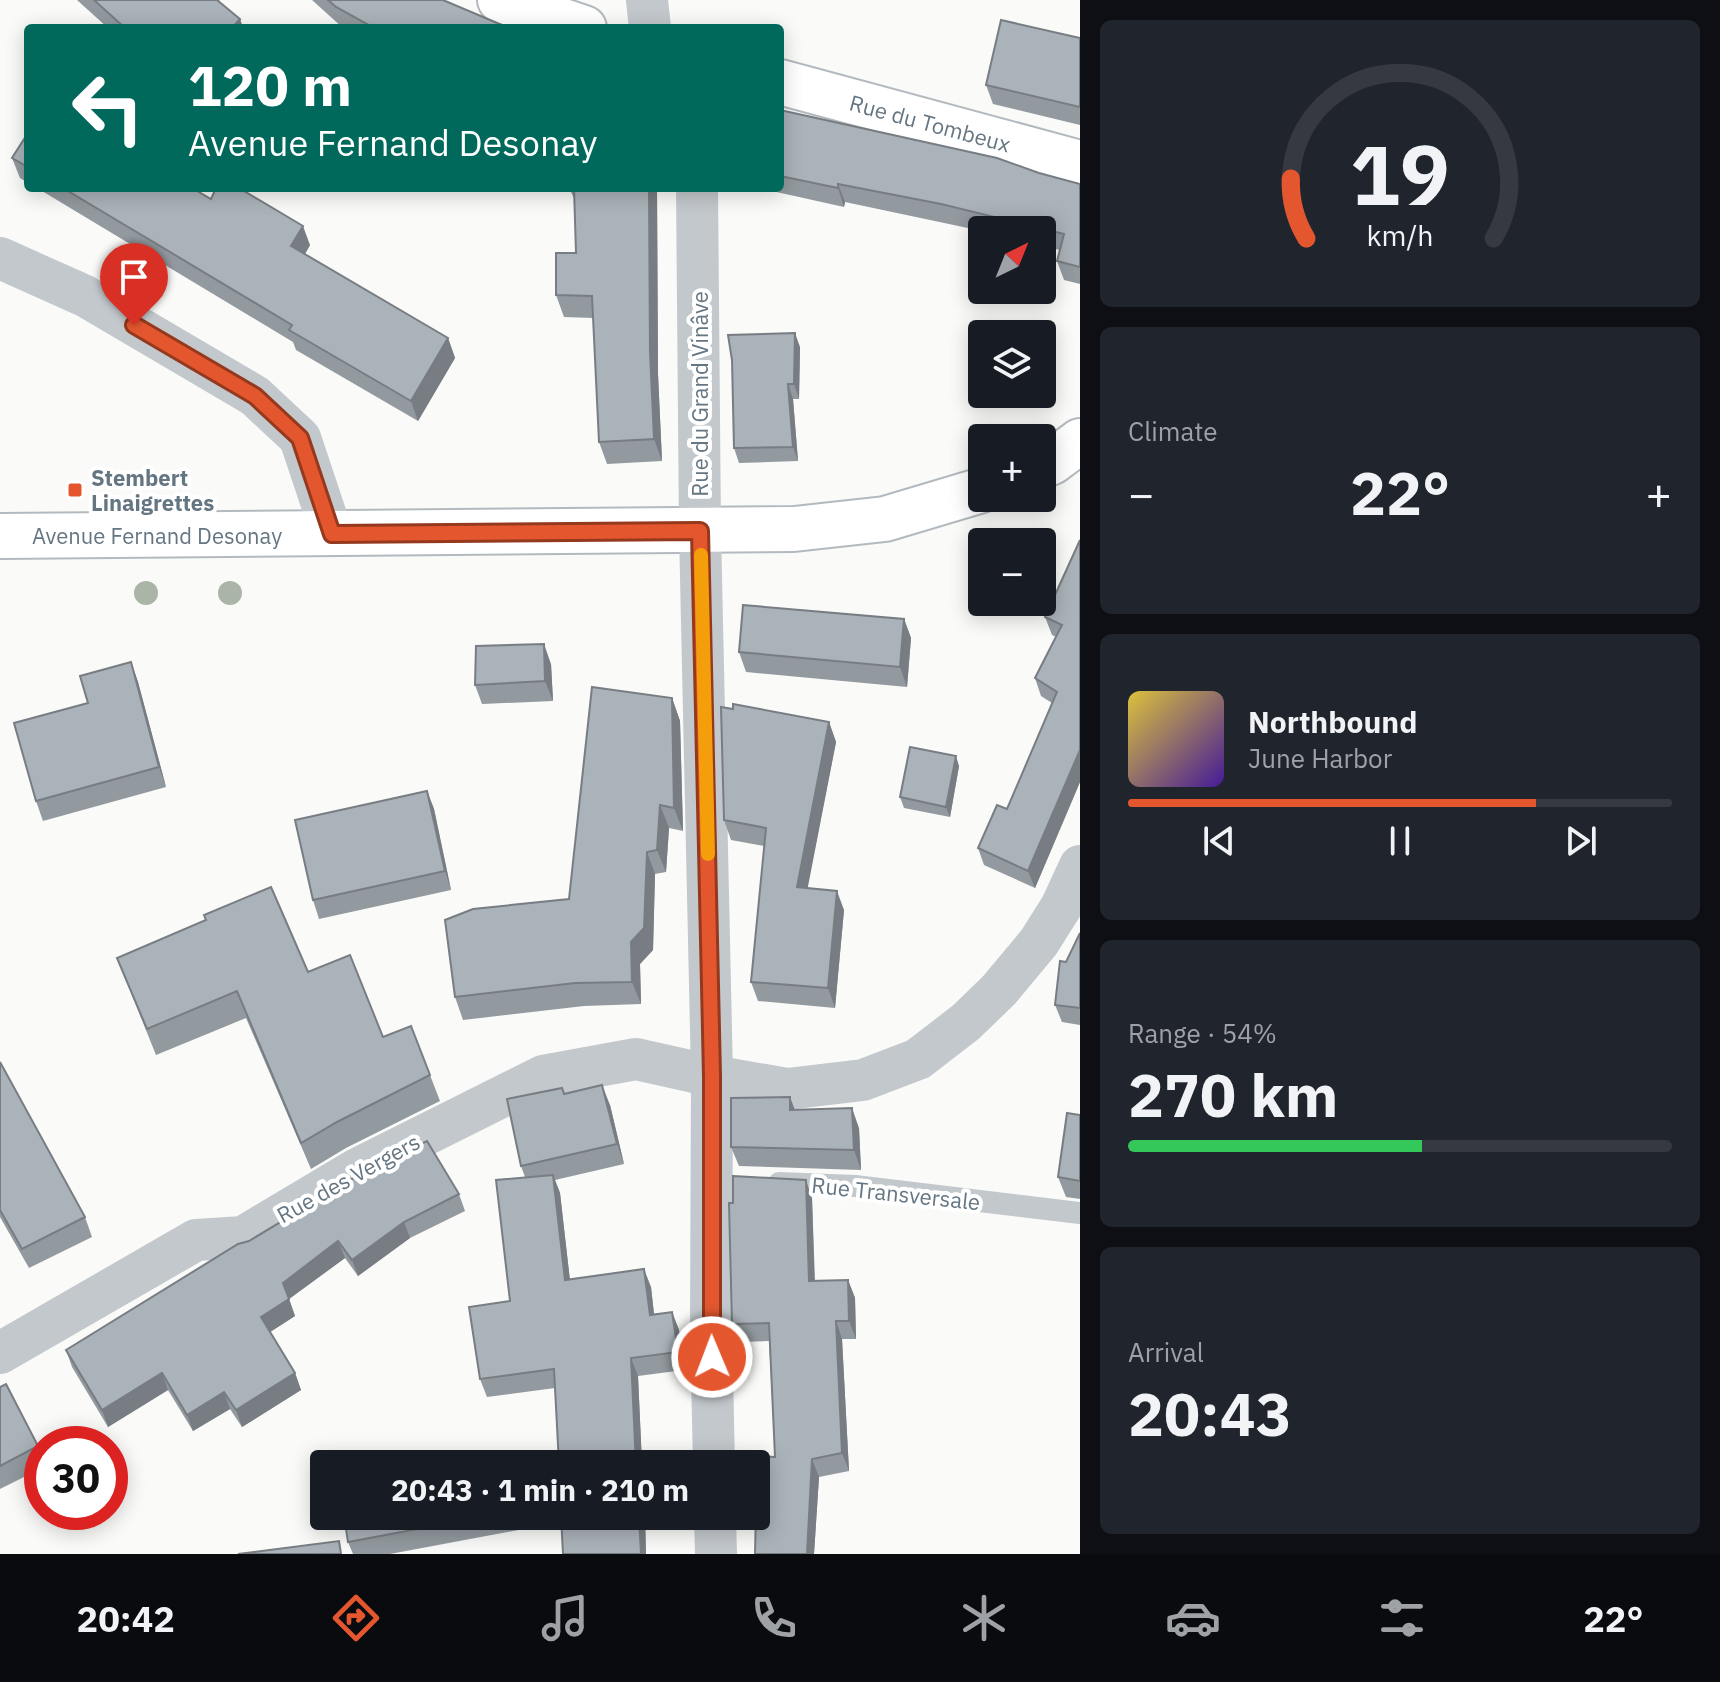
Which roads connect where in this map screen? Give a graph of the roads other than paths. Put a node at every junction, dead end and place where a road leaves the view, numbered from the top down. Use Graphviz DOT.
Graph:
graph roads {
  1 [pos="500,0"];
  2 [pos="647,0"];
  3 [pos="572,24"];
  4 [pos="650,24"];
  5 [pos="784,83"];
  6 [pos="1080,163"];
  7 [pos="697,192"];
  8 [pos="0,258"];
  9 [pos="1080,441"];
  10 [pos="1056,459"];
  11 [pos="968,494"];
  12 [pos="700,531"];
  13 [pos="332,534"];
  14 [pos="0,536"];
  15 [pos="1080,866"];
  16 [pos="712,1076"];
  17 [pos="735,1181"];
  18 [pos="1080,1213"];
  19 [pos="0,1353"];
  20 [pos="715,1450"];
  21 [pos="715,1530"];
  22 [pos="716,1554"];
  1 -- 3 [label="main road"];
  2 -- 4 [label="street"];
  5 -- 6 [label="main road, Rue du Tombeux"];
  7 -- 12 [label="street, Rue du Grand Vinâve"];
  8 -- 13 [label="street"];
  9 -- 10 [label="main road"];
  11 -- 12 [label="main road, Avenue Fernand Desonay"];
  12 -- 13 [label="main road, Avenue Fernand Desonay"];
  12 -- 16 [label="street, Rue du Grand Vinâve"];
  13 -- 14 [label="main road, Avenue Fernand Desonay"];
  15 -- 16 [label="street, Rue des Vergers"];
  16 -- 17 [label="street, Rue du Grand Vinâve"];
  16 -- 19 [label="street, Rue des Vergers"];
  17 -- 18 [label="lane, Rue Transversale"];
  17 -- 20 [label="street, Rue du Grand Vinâve"];
  21 -- 22 [label="street"];
}
